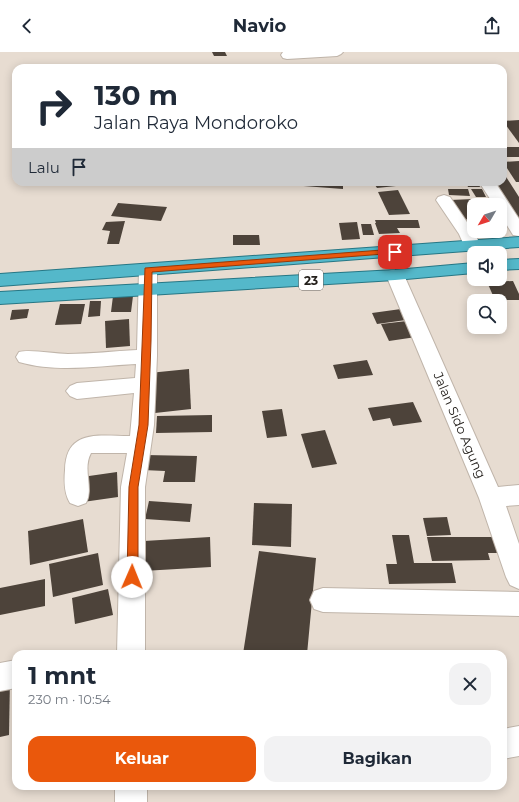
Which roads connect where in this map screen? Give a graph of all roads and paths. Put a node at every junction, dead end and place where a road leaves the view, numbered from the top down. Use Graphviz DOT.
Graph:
graph roads {
  1 [pos="337,52"];
  2 [pos="287,55"];
  3 [pos="490,186"];
  4 [pos="444,200"];
  5 [pos="519,231"];
  6 [pos="519,242"];
  7 [pos="472,246"];
  8 [pos="467,247"];
  9 [pos="519,264"];
  10 [pos="507,265"];
  11 [pos="467,269"];
  12 [pos="395,275"];
  13 [pos="148,279"];
  14 [pos="0,280"];
  15 [pos="0,298"];
  16 [pos="147,356"];
  17 [pos="26,357"];
  18 [pos="145,385"];
  19 [pos="77,391"];
  20 [pos="140,445"];
  21 [pos="519,495"];
  22 [pos="78,496"];
  23 [pos="491,498"];
  24 [pos="519,577"];
  25 [pos="323,600"];
  26 [pos="519,604"];
  27 [pos="128,650"];
  28 [pos="12,675"];
  29 [pos="0,678"];
  30 [pos="519,741"];
  31 [pos="507,743"];
  32 [pos="131,790"];
  33 [pos="130,802"];
  1 -- 2 [label="street"];
  3 -- 5 [label="street"];
  4 -- 7 [label="street"];
  6 -- 7 [label="highway, 23"];
  8 -- 13 [label="highway, 23"];
  9 -- 10 [label="highway"];
  11 -- 12 [label="highway, 23"];
  12 -- 13 [label="highway, 23"];
  12 -- 23 [label="street, Jalan Sido Agung"];
  13 -- 14 [label="highway, 23"];
  13 -- 15 [label="highway, 23"];
  13 -- 16 [label="street"];
  16 -- 17 [label="street"];
  16 -- 18 [label="street"];
  18 -- 19 [label="street"];
  18 -- 20 [label="street"];
  20 -- 22 [label="street"];
  20 -- 27 [label="street"];
  21 -- 23 [label="street"];
  23 -- 24 [label="street, Jalan Sido Agung"];
  25 -- 26 [label="street"];
  28 -- 29 [label="street"];
  30 -- 31 [label="street"];
  32 -- 33 [label="street"];
}
